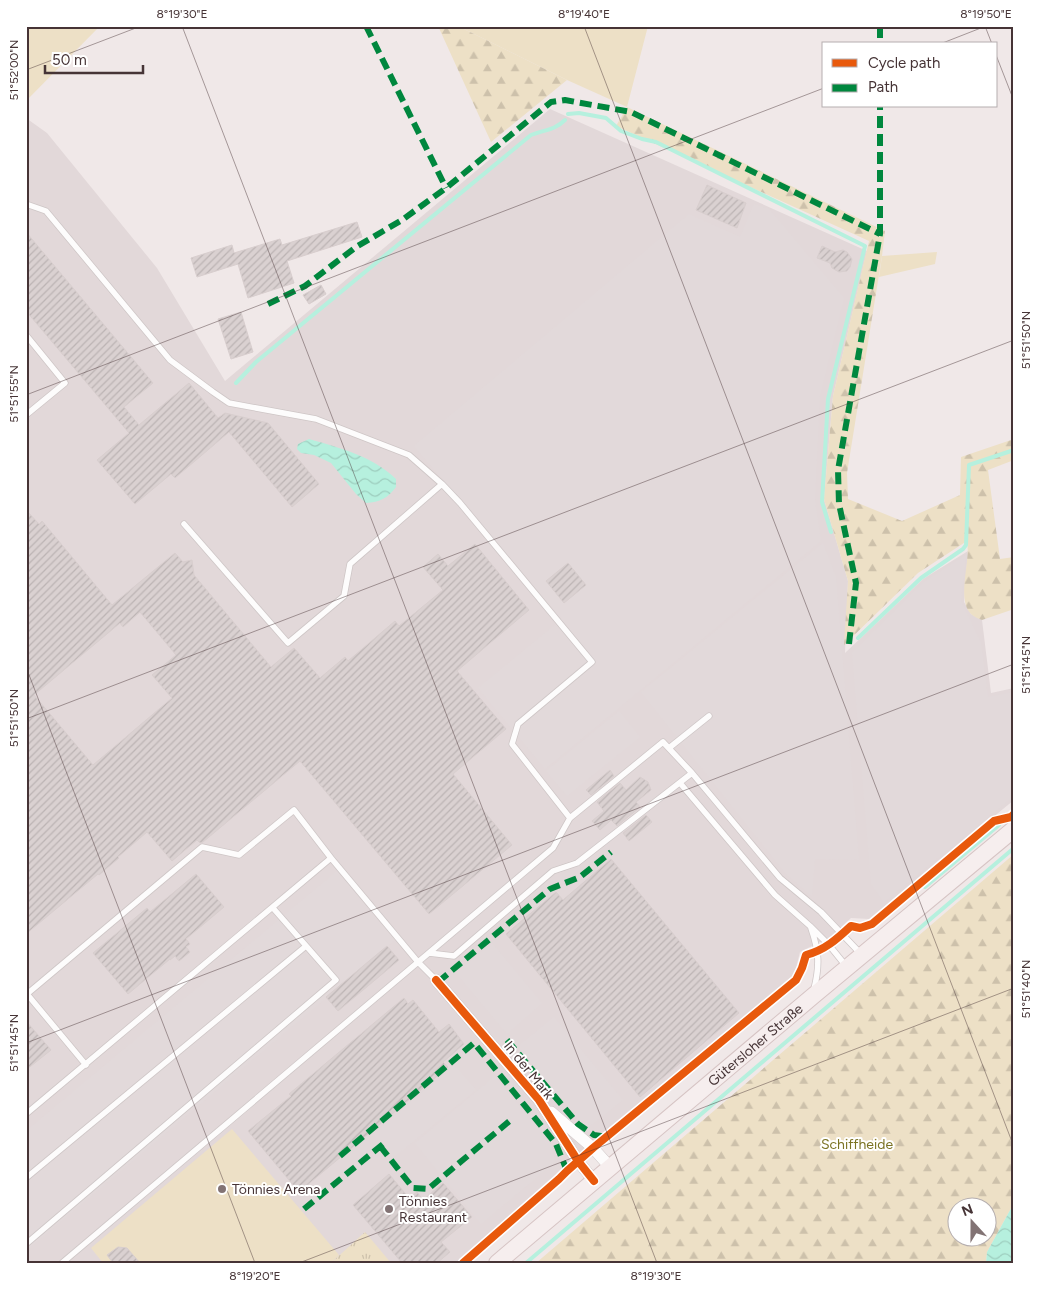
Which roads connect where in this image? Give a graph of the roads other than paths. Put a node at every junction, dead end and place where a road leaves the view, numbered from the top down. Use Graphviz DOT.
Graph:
graph roads {
  1 [pos="26,204"];
  2 [pos="26,335"];
  3 [pos="26,415"];
  4 [pos="442,484"];
  5 [pos="184,524"];
  6 [pos="709,716"];
  7 [pos="669,748"];
  8 [pos="692,773"];
  9 [pos="680,782"];
  10 [pos="570,818"];
  11 [pos="1014,829"];
  12 [pos="331,858"];
  13 [pos="273,908"];
  14 [pos="810,926"];
  15 [pos="306,946"];
  16 [pos="429,953"];
  17 [pos="862,955"];
  18 [pos="418,962"];
  19 [pos="847,968"];
  20 [pos="436,980"];
  21 [pos="813,996"];
  22 [pos="86,1065"];
  23 [pos="539,1100"];
  24 [pos="26,1114"];
  25 [pos="610,1167"];
  26 [pos="26,1178"];
  27 [pos="594,1181"];
  28 [pos="26,1244"];
  29 [pos="62,1263"];
  30 [pos="497,1263"];
  1 -- 4 [label="lane"];
  2 -- 3 [label="lane"];
  4 -- 5 [label="lane"];
  4 -- 10 [label="lane"];
  6 -- 7 [label="lane"];
  7 -- 8 [label="lane"];
  7 -- 10 [label="lane"];
  8 -- 9 [label="lane"];
  8 -- 17 [label="lane"];
  9 -- 14 [label="lane"];
  9 -- 16 [label="lane"];
  10 -- 16 [label="lane"];
  11 -- 17 [label="main road, Gütersloher Straße"];
  12 -- 13 [label="lane"];
  12 -- 18 [label="lane"];
  12 -- 22 [label="lane"];
  13 -- 15 [label="lane"];
  13 -- 22 [label="lane"];
  14 -- 19 [label="lane"];
  14 -- 21 [label="lane"];
  15 -- 26 [label="lane"];
  15 -- 28 [label="lane"];
  16 -- 18 [label="lane"];
  17 -- 19 [label="main road, Gütersloher Straße"];
  18 -- 20 [label="lane"];
  18 -- 29 [label="lane"];
  19 -- 21 [label="main road, Gütersloher Straße"];
  20 -- 23 [label="street, In der Mark"];
  21 -- 25 [label="main road, Gütersloher Straße"];
  22 -- 24 [label="lane"];
  23 -- 25 [label="street, In der Mark"];
  23 -- 27 [label="street, In der Mark"];
  25 -- 27 [label="main road, Gütersloher Straße"];
  27 -- 30 [label="main road, Gütersloher Straße"];
}
